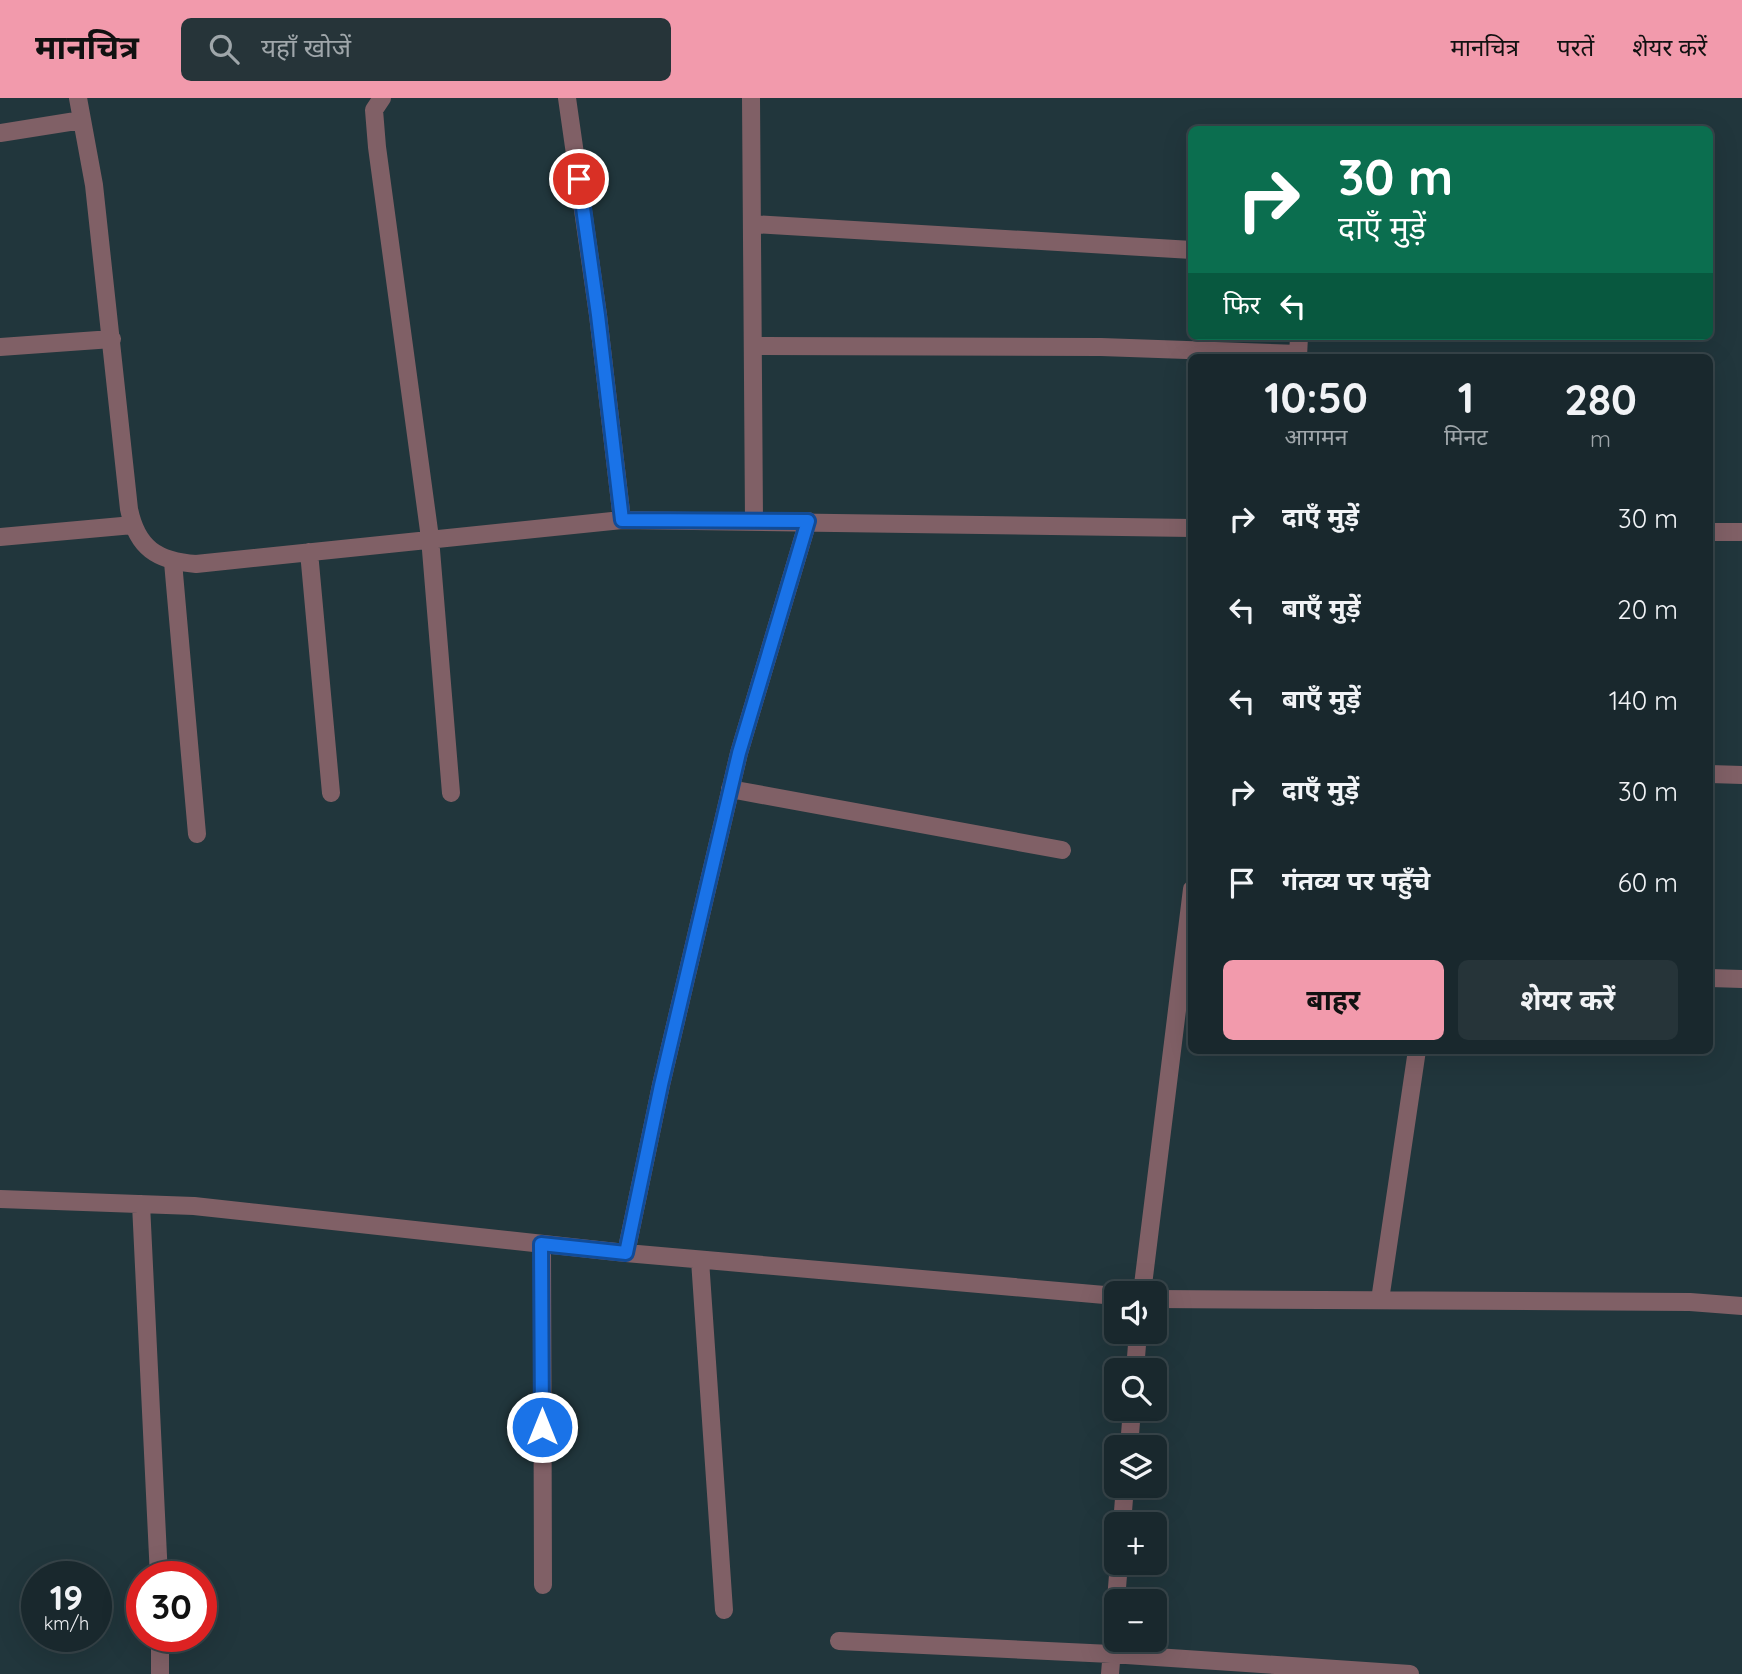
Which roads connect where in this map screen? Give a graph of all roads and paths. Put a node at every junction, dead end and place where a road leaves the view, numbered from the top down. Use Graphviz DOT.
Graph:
graph roads {
  1 [pos="78,98"];
  2 [pos="382,98"];
  3 [pos="567,98"];
  4 [pos="751,98"];
  5 [pos="82,120"];
  6 [pos="0,133"];
  7 [pos="752,224"];
  8 [pos="1188,250"];
  9 [pos="111,339"];
  10 [pos="0,346"];
  11 [pos="753,346"];
  12 [pos="1299,349"];
  13 [pos="622,520"];
  14 [pos="754,521"];
  15 [pos="808,521"];
  16 [pos="133,526"];
  17 [pos="1188,528"];
  18 [pos="1713,532"];
  19 [pos="1742,532"];
  20 [pos="0,537"];
  21 [pos="430,538"];
  22 [pos="309,552"];
  23 [pos="173,562"];
  24 [pos="1713,774"];
  25 [pos="1742,775"];
  26 [pos="730,789"];
  27 [pos="331,793"];
  28 [pos="451,793"];
  29 [pos="197,834"];
  30 [pos="1062,850"];
  31 [pos="1188,921"];
  32 [pos="1713,978"];
  33 [pos="1742,979"];
  34 [pos="1416,1054"];
  35 [pos="0,1199"];
  36 [pos="141,1204"];
  37 [pos="541,1244"];
  38 [pos="626,1253"];
  39 [pos="701,1260"];
  40 [pos="1143,1281"];
  41 [pos="1104,1295"];
  42 [pos="1167,1299"];
  43 [pos="1380,1300"];
  44 [pos="1742,1306"];
  45 [pos="158,1561"];
  46 [pos="1118,1575"];
  47 [pos="543,1585"];
  48 [pos="724,1610"];
  49 [pos="839,1641"];
  50 [pos="160,1652"];
  51 [pos="1111,1654"];
  52 [pos="160,1674"];
  53 [pos="1110,1674"];
  54 [pos="1410,1674"];
  1 -- 5 [label="street"];
  2 -- 21 [label="street"];
  3 -- 13 [label="street"];
  4 -- 7 [label="street"];
  5 -- 6 [label="street"];
  5 -- 9 [label="street"];
  7 -- 8 [label="street"];
  7 -- 11 [label="street"];
  9 -- 10 [label="street"];
  9 -- 16 [label="street"];
  11 -- 12 [label="street"];
  11 -- 14 [label="street"];
  13 -- 14 [label="street"];
  13 -- 21 [label="street"];
  14 -- 15 [label="street"];
  15 -- 17 [label="street"];
  15 -- 26 [label="street"];
  16 -- 20 [label="street"];
  16 -- 23 [label="street"];
  18 -- 19 [label="street"];
  21 -- 22 [label="street"];
  21 -- 28 [label="street"];
  22 -- 23 [label="street"];
  22 -- 27 [label="street"];
  23 -- 29 [label="street"];
  24 -- 25 [label="street"];
  26 -- 30 [label="street"];
  26 -- 38 [label="street"];
  31 -- 40 [label="street"];
  32 -- 33 [label="street"];
  34 -- 43 [label="street"];
  35 -- 36 [label="street"];
  36 -- 37 [label="street"];
  36 -- 45 [label="street"];
  37 -- 38 [label="street"];
  37 -- 47 [label="street"];
  38 -- 39 [label="street"];
  39 -- 41 [label="street"];
  39 -- 48 [label="street"];
  42 -- 43 [label="street"];
  43 -- 44 [label="street"];
  46 -- 51 [label="street"];
  49 -- 51 [label="street"];
  50 -- 52 [label="street"];
  51 -- 53 [label="street"];
  51 -- 54 [label="street"];
}
